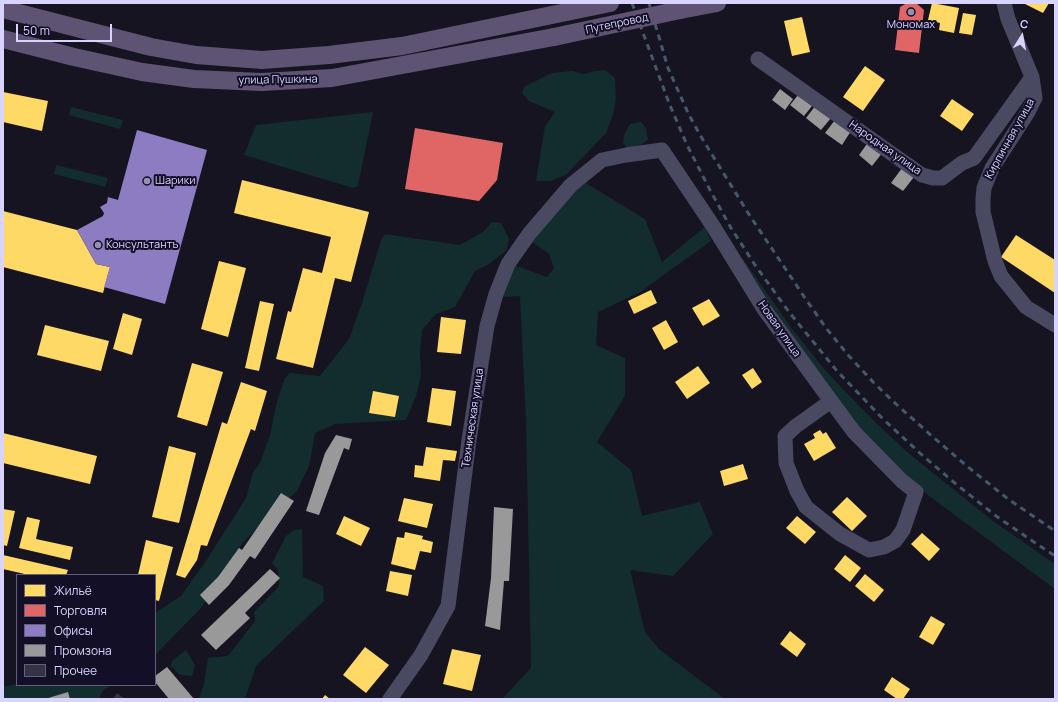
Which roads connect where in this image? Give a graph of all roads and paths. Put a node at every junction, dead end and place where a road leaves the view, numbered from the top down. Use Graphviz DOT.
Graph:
graph roads {
  1 [pos="610,3"];
  2 [pos="717,3"];
  3 [pos="1004,3"];
  4 [pos="3,10"];
  5 [pos="550,16"];
  6 [pos="554,37"];
  7 [pos="3,39"];
  8 [pos="758,59"];
  9 [pos="1032,77"];
  10 [pos="662,150"];
  11 [pos="1055,325"];
  12 [pos="831,402"];
  13 [pos="391,699"];
  1 -- 5 [label="main road, Путепровод"];
  2 -- 6 [label="main road, Путепровод, bridge"];
  3 -- 9 [label="street, Кирпичная улица"];
  4 -- 5 [label="main road, улица Пушкина"];
  6 -- 7 [label="main road, улица Пушкина"];
  8 -- 9 [label="street, Народная улица"];
  9 -- 11 [label="street, Кирпичная улица"];
  10 -- 12 [label="street, Новая улица"];
  10 -- 13 [label="street, Техническая улица"];
  12 -- 12 [label="street, Новая улица"];
}
